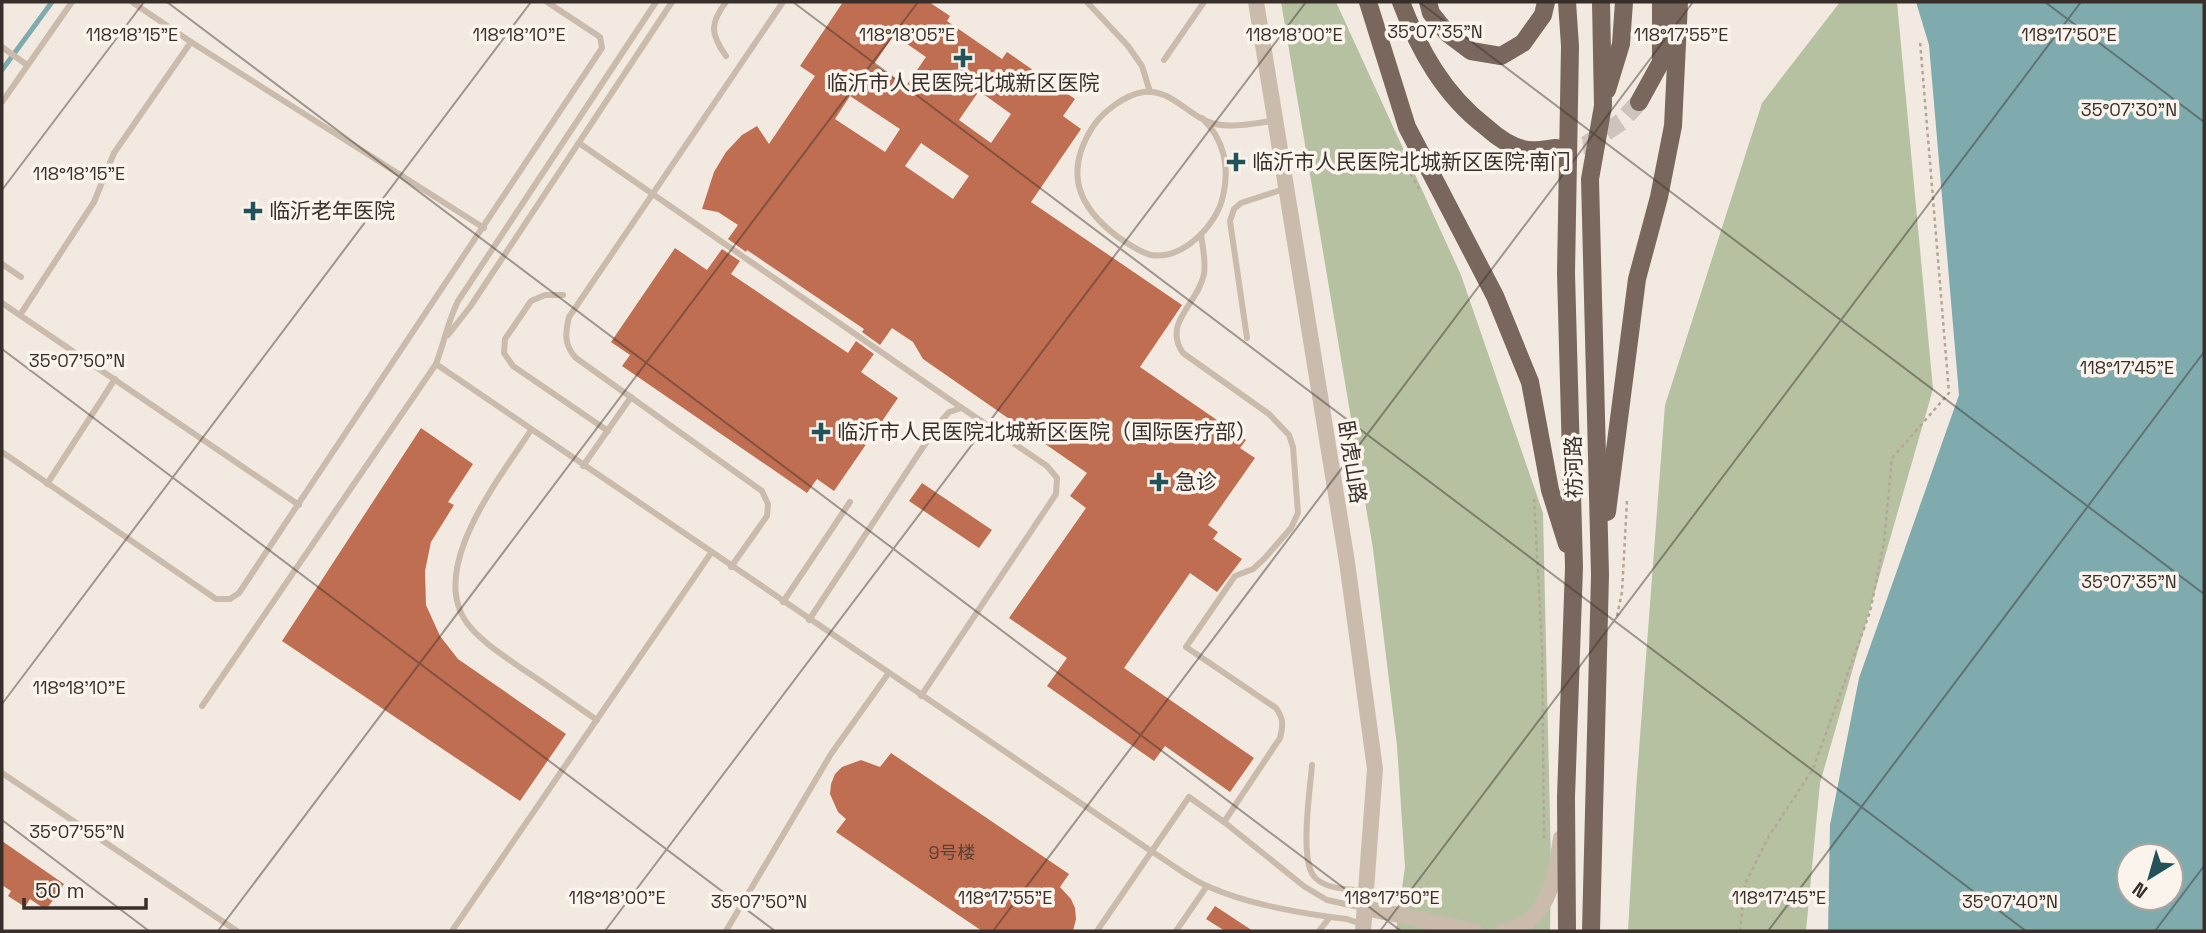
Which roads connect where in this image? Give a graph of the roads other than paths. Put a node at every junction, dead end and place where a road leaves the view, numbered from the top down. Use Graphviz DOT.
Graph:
graph roads {
  1 [pos="72,2"];
  2 [pos="132,2"];
  3 [pos="547,2"];
  4 [pos="656,2"];
  5 [pos="672,2"];
  6 [pos="726,2"];
  7 [pos="783,2"];
  8 [pos="1087,2"];
  9 [pos="1204,2"];
  10 [pos="1256,2"];
  11 [pos="1368,2"];
  12 [pos="1401,2"];
  13 [pos="1428,2"];
  14 [pos="1546,2"];
  15 [pos="1567,2"];
  16 [pos="1601,2"];
  17 [pos="1624,2"];
  18 [pos="1661,2"];
  19 [pos="1679,2"];
  20 [pos="191,42"];
  21 [pos="2,47"];
  22 [pos="726,56"];
  23 [pos="1164,60"];
  24 [pos="27,65"];
  25 [pos="1150,92"];
  26 [pos="2,102"];
  27 [pos="1639,102"];
  28 [pos="1603,106"];
  29 [pos="1202,118"];
  30 [pos="1275,121"];
  31 [pos="579,143"];
  32 [pos="1556,148"];
  33 [pos="1286,189"];
  34 [pos="651,193"];
  35 [pos="484,228"];
  36 [pos="1201,235"];
  37 [pos="2,264"];
  38 [pos="20,277"];
  39 [pos="563,295"];
  40 [pos="2,303"];
  41 [pos="20,315"];
  42 [pos="447,336"];
  43 [pos="1248,338"];
  44 [pos="436,364"];
  45 [pos="115,379"];
  46 [pos="631,397"];
  47 [pos="962,408"];
  48 [pos="531,430"];
  49 [pos="608,431"];
  50 [pos="2,452"];
  51 [pos="583,466"];
  52 [pos="47,484"];
  53 [pos="850,502"];
  54 [pos="299,505"];
  55 [pos="711,553"];
  56 [pos="732,567"];
  57 [pos="1574,567"];
  58 [pos="1600,575"];
  59 [pos="783,603"];
  60 [pos="809,620"];
  61 [pos="888,674"];
  62 [pos="921,696"];
  63 [pos="202,706"];
  64 [pos="597,720"];
  65 [pos="1312,765"];
  66 [pos="2,773"];
  67 [pos="1566,797"];
  68 [pos="1224,822"];
  69 [pos="1150,851"];
  70 [pos="1207,886"];
  71 [pos="1366,890"];
  72 [pos="1365,908"];
  73 [pos="1330,917"];
  74 [pos="1363,928"];
  75 [pos="237,931"];
  76 [pos="452,931"];
  77 [pos="726,931"];
  78 [pos="1097,931"];
  79 [pos="1176,931"];
  80 [pos="1319,931"];
  81 [pos="1475,931"];
  82 [pos="1503,931"];
  83 [pos="1567,931"];
  84 [pos="1591,931"];
  1 -- 24 [label="lane"];
  2 -- 20 [label="lane"];
  3 -- 35 [label="lane"];
  4 -- 42 [label="lane"];
  5 -- 31 [label="lane"];
  6 -- 22 [label="lane"];
  7 -- 34 [label="lane"];
  8 -- 25 [label="lane"];
  9 -- 23 [label="lane"];
  10 -- 30 [label="street, 卧虎山路"];
  11 -- 57 [label="main road"];
  12 -- 32 [label="main road"];
  13 -- 14 [label="main road"];
  15 -- 57 [label="main road, 祊河路"];
  16 -- 28 [label="main road, 祊河路"];
  17 -- 28 [label="main road"];
  18 -- 27 [label="main road"];
  19 -- 58 [label="main road"];
  20 -- 35 [label="lane"];
  20 -- 41 [label="lane"];
  21 -- 24 [label="lane"];
  24 -- 26 [label="lane"];
  25 -- 29 [label="lane"];
  25 -- 36 [label="lane"];
  28 -- 58 [label="main road, 祊河路"];
  29 -- 30 [label="lane"];
  29 -- 36 [label="lane"];
  30 -- 33 [label="street, 卧虎山路"];
  31 -- 34 [label="lane"];
  31 -- 42 [label="lane"];
  33 -- 43 [label="lane"];
  33 -- 71 [label="street, 卧虎山路"];
  34 -- 46 [label="lane"];
  34 -- 47 [label="lane"];
  35 -- 54 [label="lane"];
  36 -- 68 [label="lane"];
  37 -- 38 [label="lane"];
  39 -- 49 [label="lane"];
  40 -- 41 [label="lane"];
  41 -- 45 [label="lane"];
  42 -- 44 [label="lane"];
  44 -- 48 [label="lane"];
  44 -- 63 [label="lane"];
  45 -- 52 [label="lane"];
  45 -- 54 [label="lane"];
  46 -- 49 [label="lane"];
  46 -- 56 [label="lane"];
  47 -- 60 [label="lane"];
  47 -- 62 [label="lane"];
  48 -- 51 [label="lane"];
  48 -- 64 [label="lane"];
  49 -- 51 [label="lane"];
  50 -- 52 [label="lane"];
  51 -- 55 [label="lane"];
  52 -- 54 [label="lane"];
  53 -- 59 [label="lane"];
  55 -- 56 [label="lane"];
  55 -- 64 [label="lane"];
  56 -- 59 [label="lane"];
  57 -- 67 [label="main road, 祊河路"];
  58 -- 84 [label="main road, 祊河路"];
  59 -- 60 [label="lane"];
  60 -- 61 [label="lane"];
  61 -- 62 [label="lane"];
  61 -- 77 [label="lane"];
  62 -- 69 [label="lane"];
  64 -- 76 [label="lane"];
  65 -- 71 [label="lane"];
  66 -- 75 [label="lane"];
  67 -- 82 [label="street"];
  67 -- 83 [label="main road, 祊河路"];
  68 -- 69 [label="lane"];
  68 -- 72 [label="lane"];
  69 -- 70 [label="lane"];
  69 -- 78 [label="lane"];
  70 -- 73 [label="lane"];
  70 -- 79 [label="lane"];
  71 -- 72 [label="street, 卧虎山路"];
  72 -- 74 [label="street, 卧虎山路"];
  72 -- 81 [label="street"];
  73 -- 74 [label="lane"];
  73 -- 80 [label="lane"];
}
